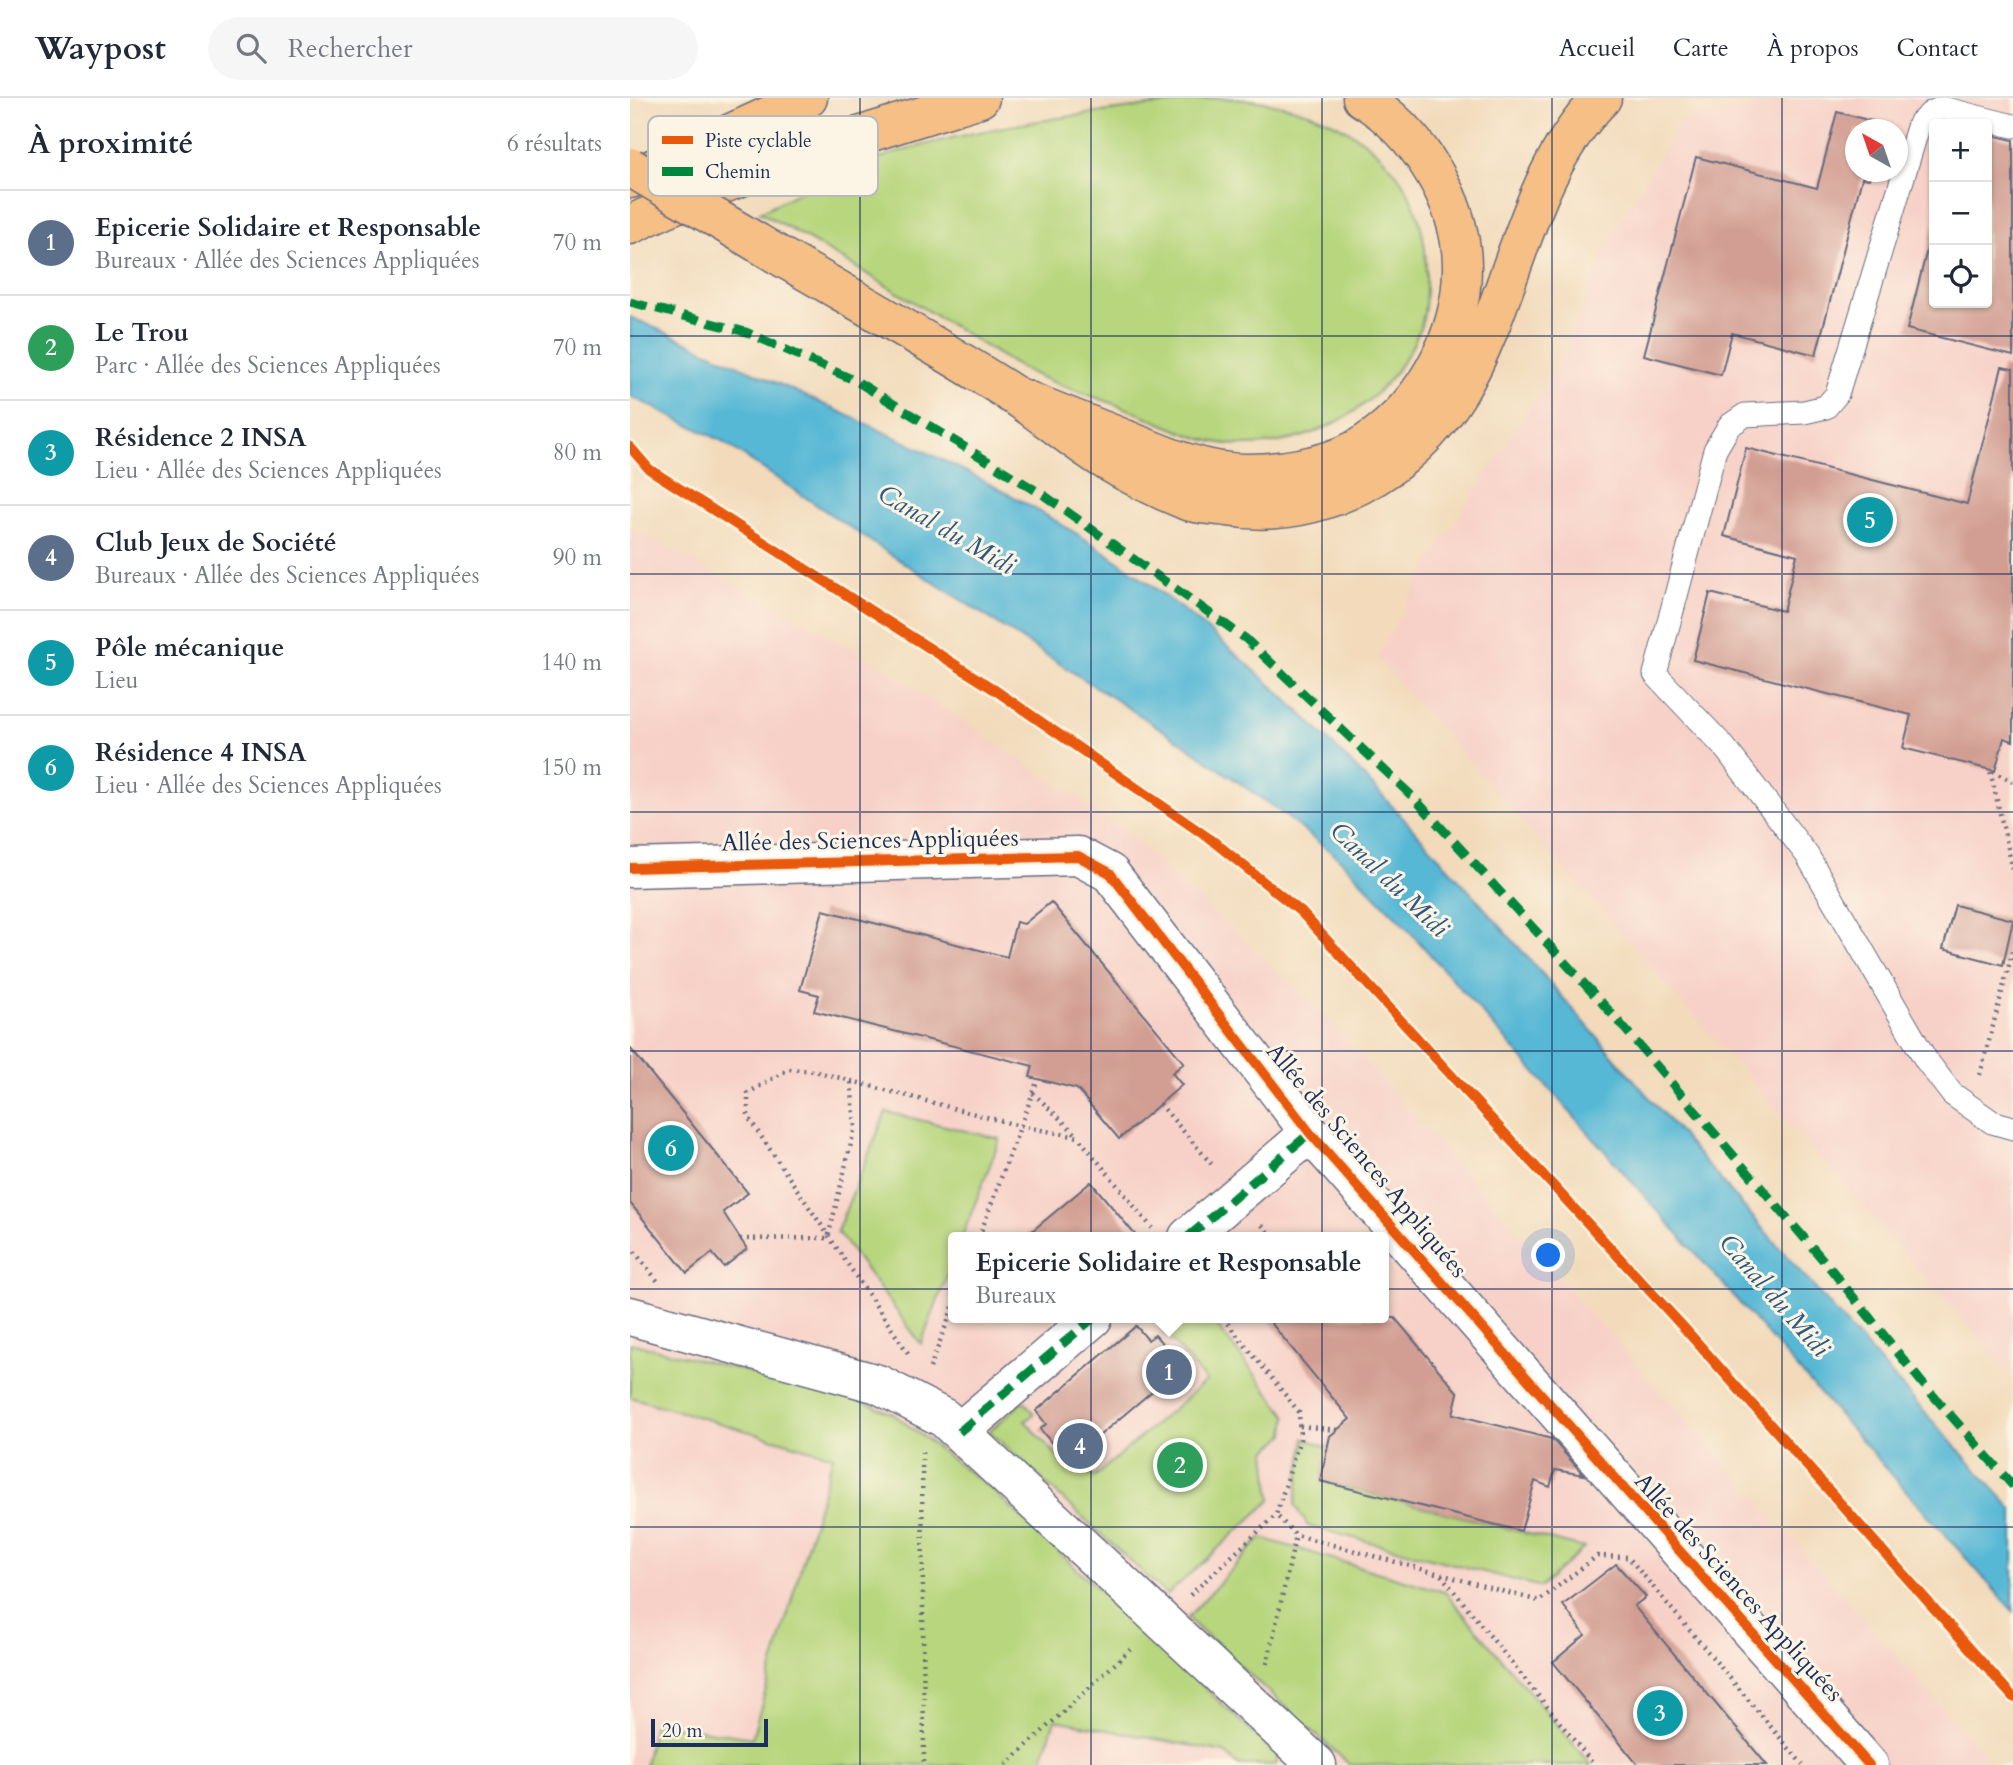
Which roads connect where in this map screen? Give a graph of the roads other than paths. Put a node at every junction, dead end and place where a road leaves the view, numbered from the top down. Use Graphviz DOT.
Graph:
graph roads {
  1 [pos="808,98"];
  2 [pos="980,98"];
  3 [pos="1362,98"];
  4 [pos="1602,98"];
  5 [pos="768,116"];
  6 [pos="2013,126"];
  7 [pos="878,130"];
  8 [pos="630,167"];
  9 [pos="648,171"];
  10 [pos="648,178"];
  11 [pos="630,179"];
  12 [pos="679,196"];
  13 [pos="693,196"];
  14 [pos="630,225"];
  15 [pos="1011,394"];
  16 [pos="630,868"];
  17 [pos="2013,1128"];
  18 [pos="1310,1133"];
  19 [pos="1194,1232"];
  20 [pos="630,1315"];
  21 [pos="1087,1323"];
  22 [pos="959,1432"];
  23 [pos="1317,1765"];
  24 [pos="1869,1765"];
  1 -- 5 [label="main road"];
  2 -- 7 [label="main road"];
  3 -- 15 [label="main road"];
  4 -- 15 [label="main road"];
  6 -- 17 [label="lane"];
  8 -- 10 [label="main road, bridge"];
  9 -- 11 [label="main road"];
  12 -- 15 [label="main road, bridge"];
  13 -- 14 [label="main road"];
  16 -- 18 [label="street, Allée des Sciences Appliquées"];
  18 -- 19 [label="street, Allée des Sciences Appliquées"];
  18 -- 24 [label="street, Allée des Sciences Appliquées"];
  20 -- 22 [label="street"];
  21 -- 22 [label="street"];
  22 -- 23 [label="street"];
}
